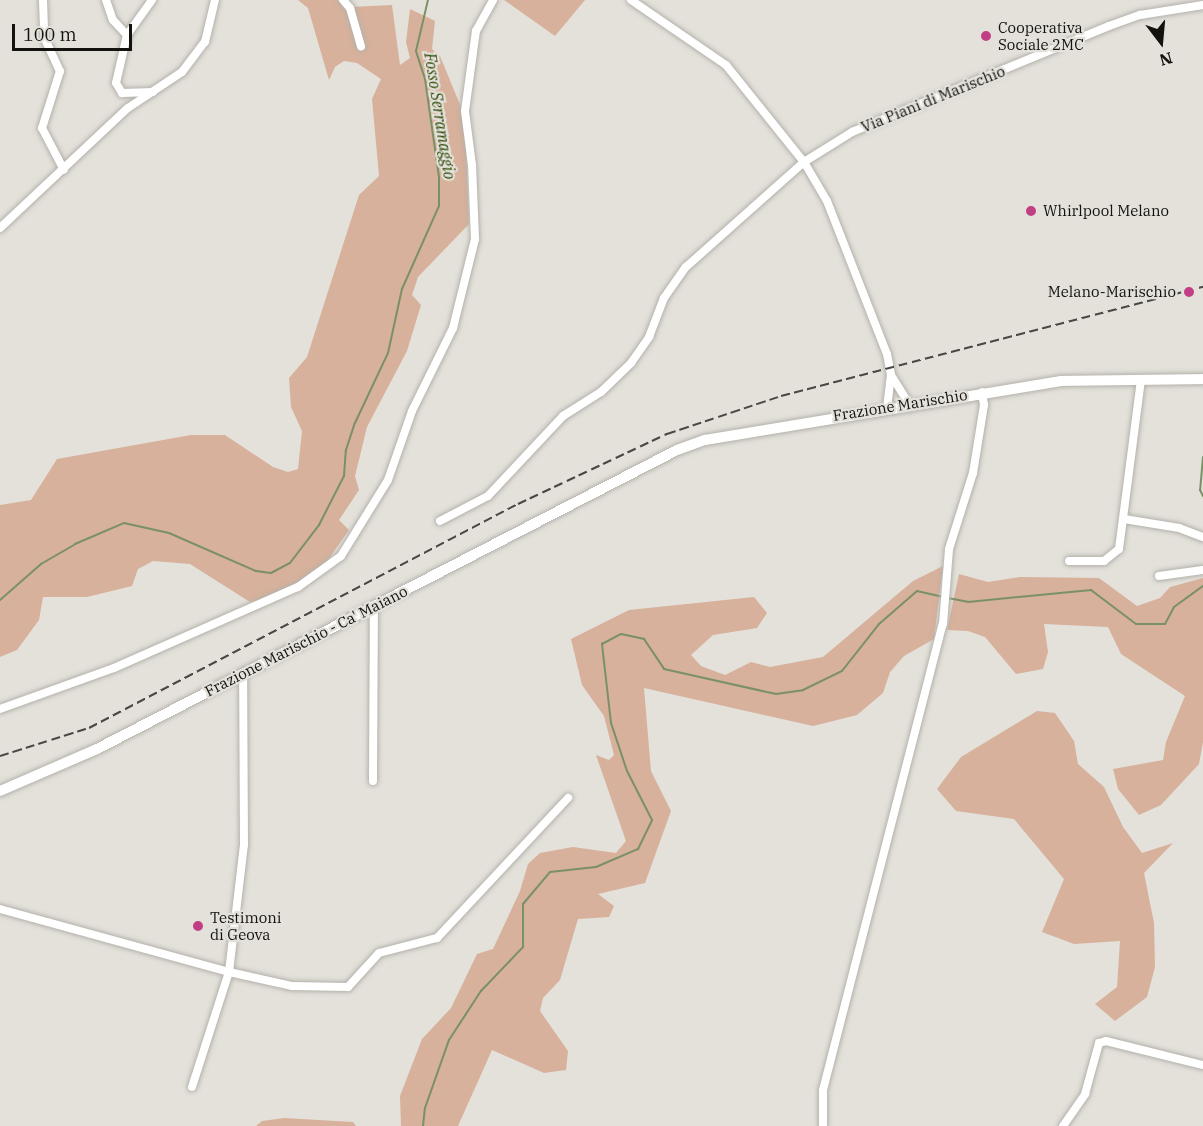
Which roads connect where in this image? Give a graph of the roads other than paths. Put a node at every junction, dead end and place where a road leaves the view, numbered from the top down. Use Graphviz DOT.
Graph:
graph roads {
  1 [pos="43,0"];
  2 [pos="106,0"];
  3 [pos="152,0"];
  4 [pos="215,0"];
  5 [pos="343,0"];
  6 [pos="493,0"];
  7 [pos="631,0"];
  8 [pos="1203,5"];
  9 [pos="127,35"];
  10 [pos="361,46"];
  11 [pos="153,93"];
  12 [pos="804,162"];
  13 [pos="64,170"];
  14 [pos="0,228"];
  15 [pos="891,375"];
  16 [pos="1203,379"];
  17 [pos="1141,380"];
  18 [pos="982,392"];
  19 [pos="909,404"];
  20 [pos="887,407"];
  21 [pos="609,485"];
  22 [pos="1124,519"];
  23 [pos="440,521"];
  24 [pos="1203,537"];
  25 [pos="1069,561"];
  26 [pos="1203,570"];
  27 [pos="1159,576"];
  28 [pos="374,606"];
  29 [pos="243,674"];
  30 [pos="0,709"];
  31 [pos="373,781"];
  32 [pos="0,791"];
  33 [pos="568,798"];
  34 [pos="0,909"];
  35 [pos="229,972"];
  36 [pos="1203,1065"];
  37 [pos="192,1087"];
  38 [pos="823,1126"];
  39 [pos="1063,1126"];
  1 -- 13 [label="street"];
  2 -- 9 [label="street"];
  3 -- 9 [label="street"];
  4 -- 11 [label="street"];
  5 -- 10 [label="street"];
  6 -- 30 [label="street"];
  7 -- 12 [label="street"];
  8 -- 12 [label="street, Via Piani di Marischio"];
  9 -- 11 [label="street"];
  11 -- 13 [label="street"];
  12 -- 15 [label="street"];
  12 -- 23 [label="street, Via Piani di Marischio"];
  13 -- 14 [label="street"];
  15 -- 19 [label="street"];
  15 -- 20 [label="street"];
  16 -- 17 [label="main road, Frazione Marischio"];
  17 -- 18 [label="main road, Frazione Marischio"];
  17 -- 22 [label="street"];
  18 -- 19 [label="main road, Frazione Marischio"];
  18 -- 38 [label="street"];
  19 -- 20 [label="main road, Frazione Marischio"];
  20 -- 21 [label="main road, Frazione Marischio"];
  21 -- 28 [label="main road, Frazione Marischio - Ca' Maiano"];
  22 -- 24 [label="street"];
  22 -- 25 [label="street"];
  26 -- 27 [label="street"];
  28 -- 29 [label="main road, Frazione Marischio - Ca' Maiano"];
  28 -- 31 [label="street"];
  29 -- 32 [label="main road, Frazione Marischio - Ca' Maiano"];
  29 -- 35 [label="street"];
  33 -- 35 [label="street"];
  34 -- 35 [label="street"];
  35 -- 37 [label="street"];
  36 -- 39 [label="street"];
}
